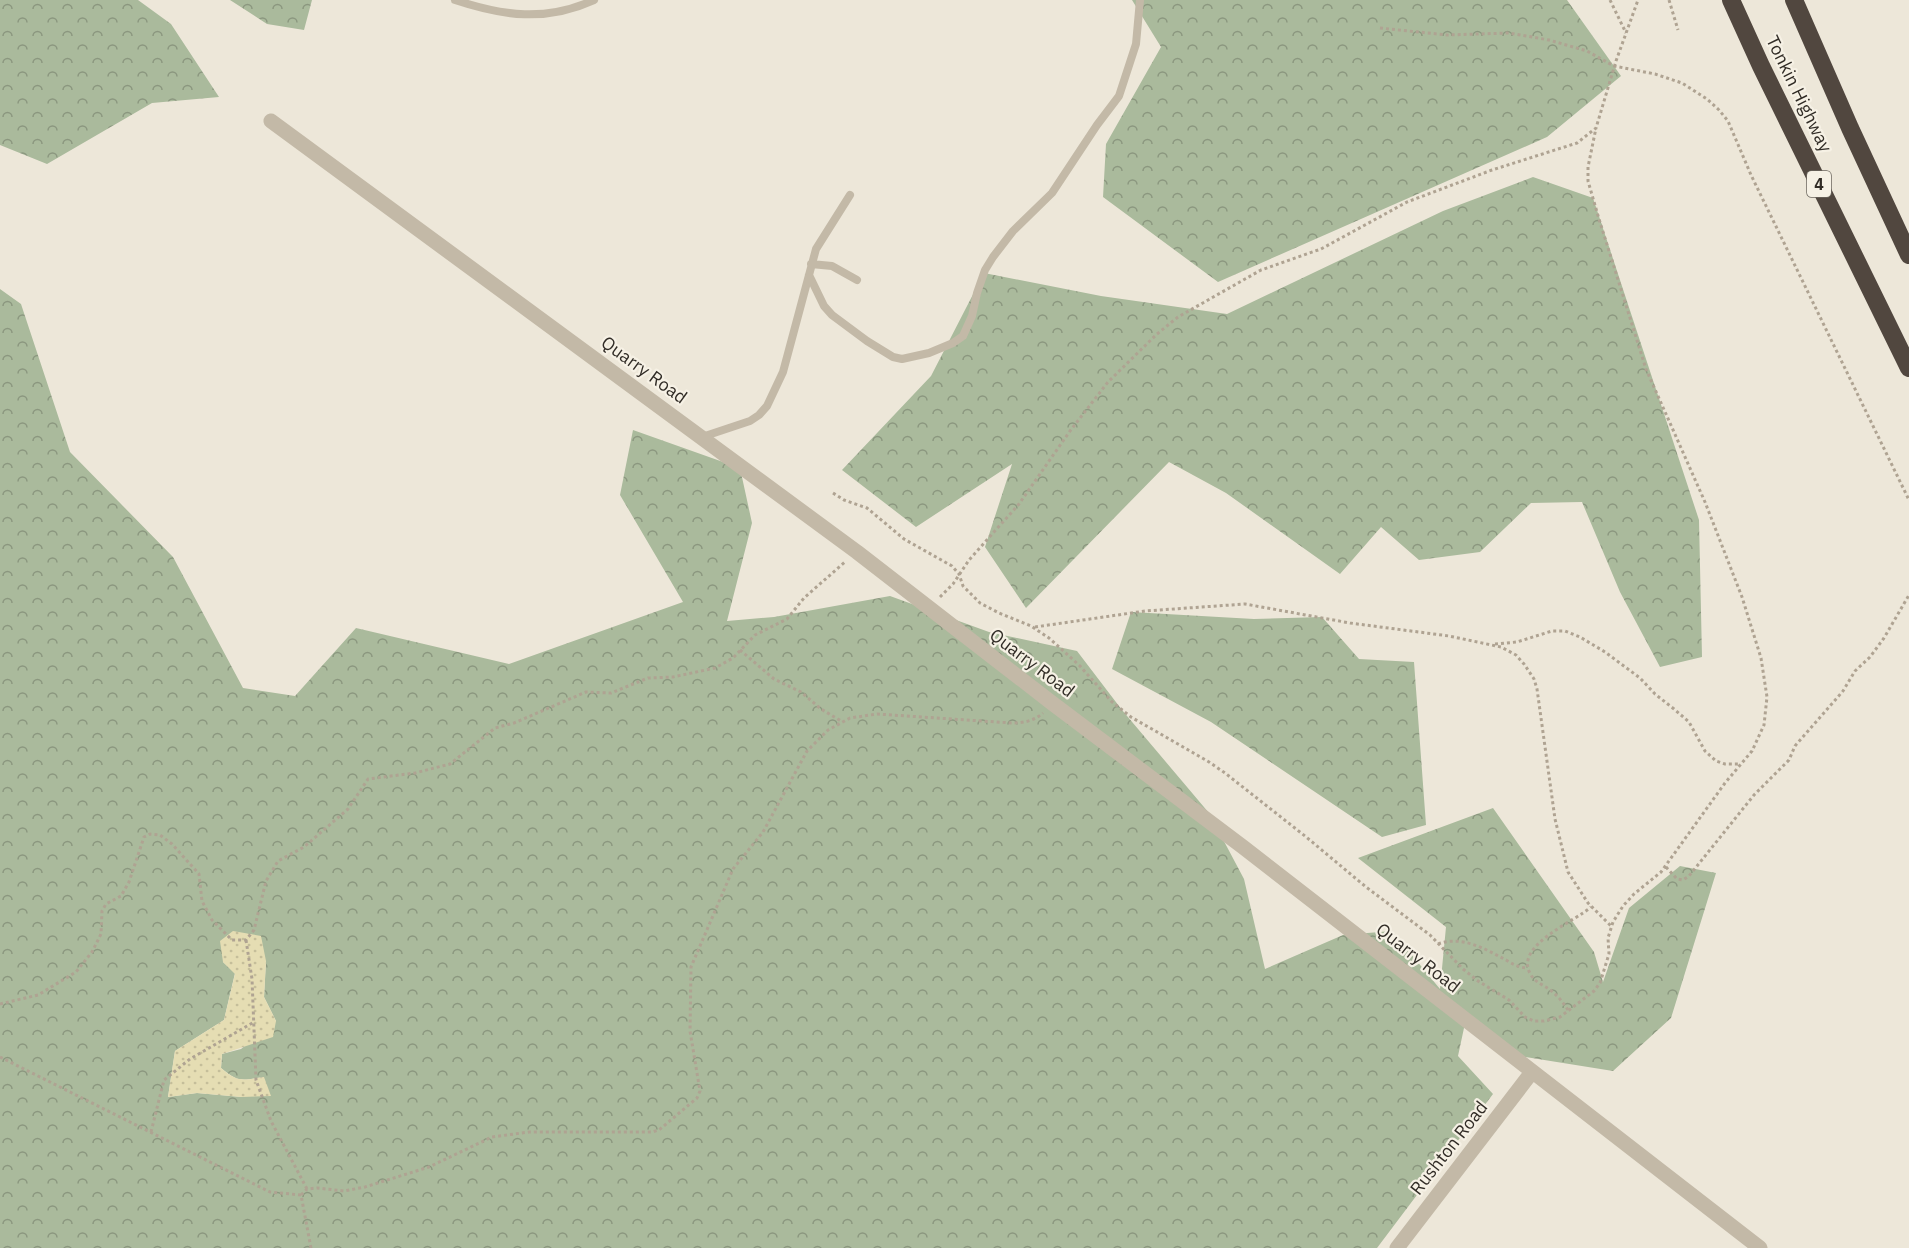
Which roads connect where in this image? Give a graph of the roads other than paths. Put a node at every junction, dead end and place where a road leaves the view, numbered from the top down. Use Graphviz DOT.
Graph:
graph roads {
  1 [pos="455,0"];
  2 [pos="594,0"];
  3 [pos="1140,0"];
  4 [pos="1731,0"];
  5 [pos="1794,0"];
  6 [pos="271,121"];
  7 [pos="850,195"];
  8 [pos="1909,255"];
  9 [pos="811,264"];
  10 [pos="809,275"];
  11 [pos="856,280"];
  12 [pos="1909,368"];
  13 [pos="701,437"];
  14 [pos="1532,1072"];
  15 [pos="1396,1248"];
  16 [pos="1760,1248"];
  1 -- 2 [label="lane"];
  3 -- 10 [label="lane"];
  4 -- 12 [label="highway, Tonkin Highway / 4"];
  5 -- 8 [label="highway, Tonkin Highway"];
  6 -- 13 [label="street, Quarry Road"];
  7 -- 9 [label="lane"];
  9 -- 10 [label="lane"];
  9 -- 11 [label="lane"];
  10 -- 13 [label="lane"];
  13 -- 14 [label="street, Quarry Road"];
  14 -- 15 [label="street, Rushton Road"];
  14 -- 16 [label="street, Quarry Road"];
}
